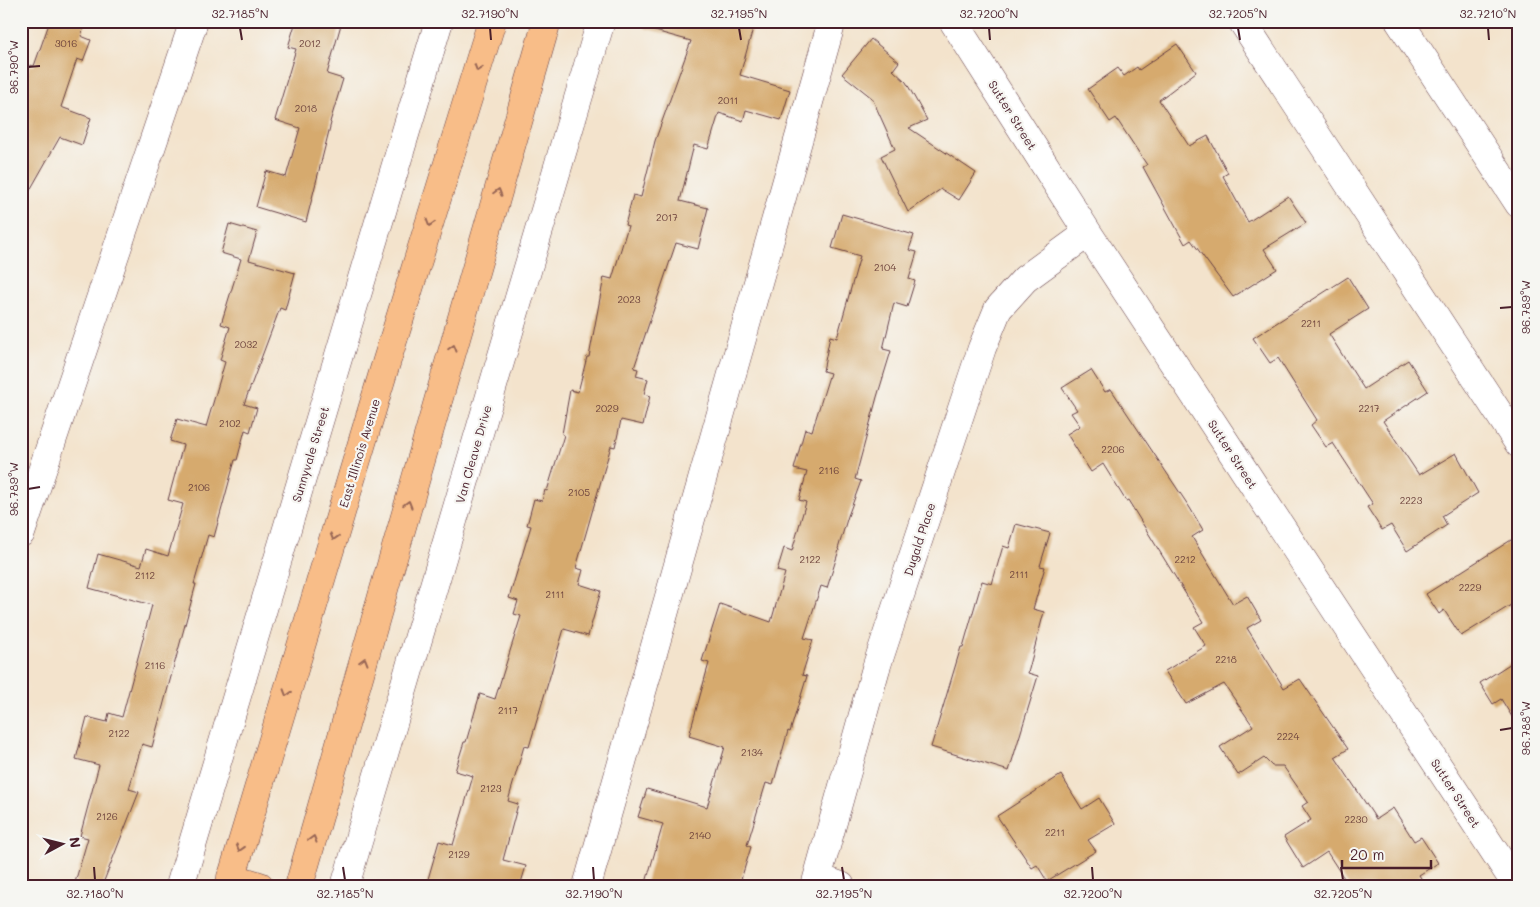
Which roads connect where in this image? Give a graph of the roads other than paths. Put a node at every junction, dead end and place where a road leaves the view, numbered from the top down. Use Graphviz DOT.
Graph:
graph roads {
  1 [pos="194,21"];
  2 [pos="440,21"];
  3 [pos="492,21"];
  4 [pos="547,21"];
  5 [pos="601,21"];
  6 [pos="832,21"];
  7 [pos="953,21"];
  8 [pos="1242,21"];
  9 [pos="1399,21"];
  10 [pos="1519,204"];
  11 [pos="1088,233"];
  12 [pos="1519,444"];
  13 [pos="21,532"];
  14 [pos="230,882"];
  15 [pos="825,883"];
  16 [pos="180,886"];
  17 [pos="260,886"];
  18 [pos="299,886"];
  19 [pos="345,886"];
  20 [pos="587,886"];
  21 [pos="1517,886"];
  1 -- 13 [label="street"];
  2 -- 16 [label="street, Sunnyvale Street"];
  3 -- 14 [label="main road, East Illinois Avenue, one-way"];
  18 -- 4 [label="main road, one-way"];
  5 -- 19 [label="street, Van Cleave Drive"];
  6 -- 20 [label="street"];
  7 -- 11 [label="street, Sutter Street"];
  8 -- 12 [label="street"];
  9 -- 10 [label="street"];
  11 -- 15 [label="street, Dugald Place"];
  11 -- 21 [label="street, Sutter Street"];
  14 -- 17 [label="main road"];
}
